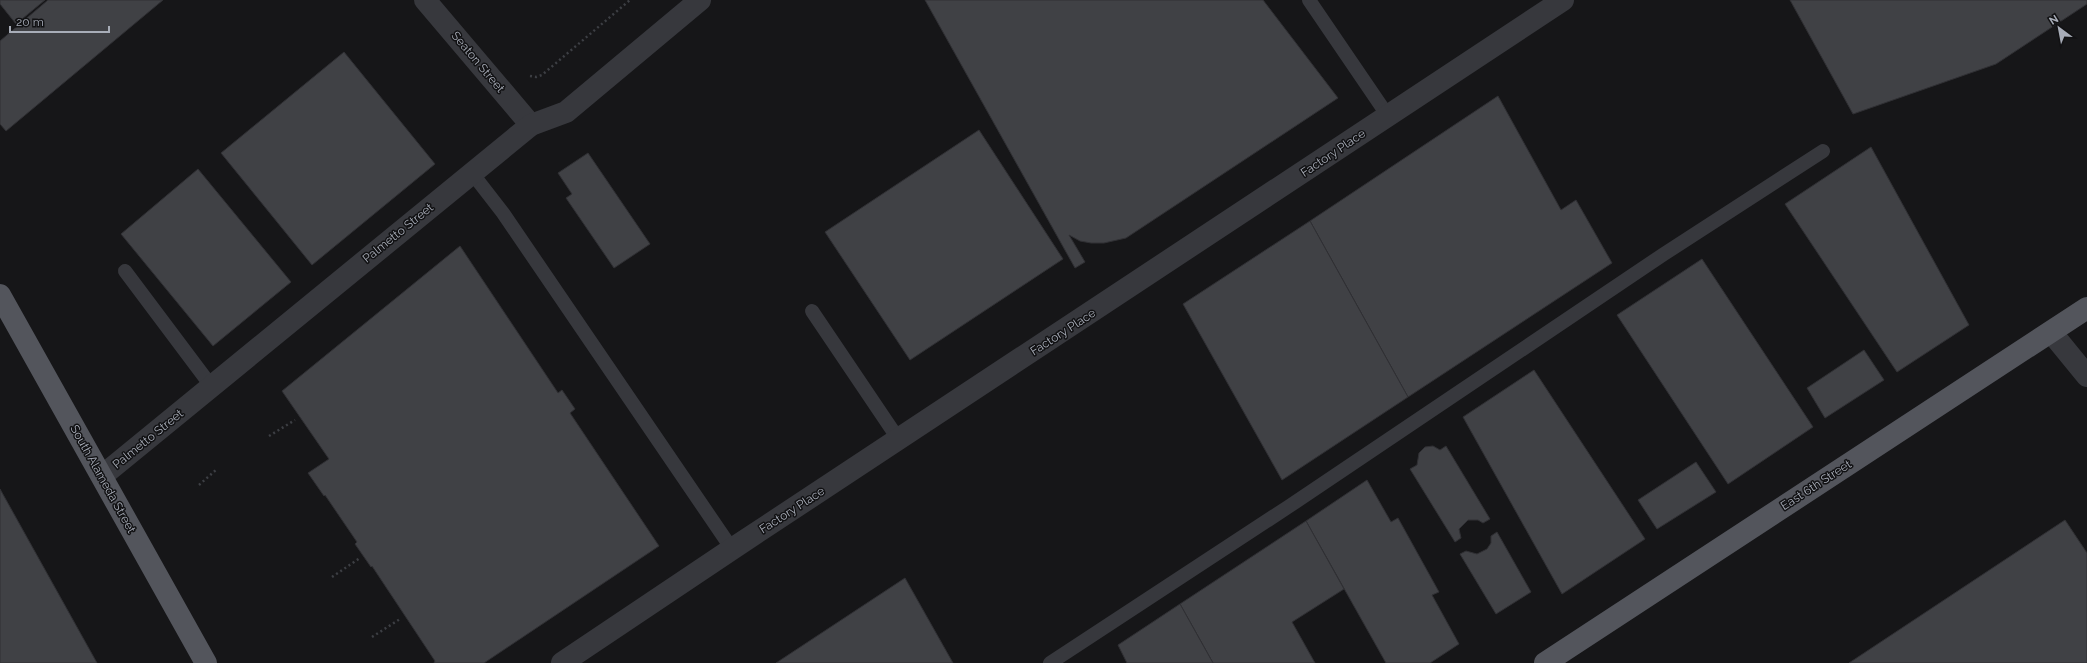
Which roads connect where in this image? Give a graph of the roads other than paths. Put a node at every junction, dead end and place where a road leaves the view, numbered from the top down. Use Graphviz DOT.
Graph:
graph roads {
  1 [pos="425,0"];
  2 [pos="700,0"];
  3 [pos="1309,0"];
  4 [pos="1563,0"];
  5 [pos="1388,116"];
  6 [pos="530,125"];
  7 [pos="1823,151"];
  8 [pos="472,173"];
  9 [pos="125,271"];
  10 [pos="0,295"];
  11 [pos="2087,308"];
  12 [pos="812,311"];
  13 [pos="2051,332"];
  14 [pos="2087,376"];
  15 [pos="212,387"];
  16 [pos="899,440"];
  17 [pos="102,476"];
  18 [pos="732,549"];
  19 [pos="574,660"];
  20 [pos="206,663"];
  21 [pos="1050,663"];
  22 [pos="1546,663"];
  1 -- 6 [label="street, Seaton Street"];
  2 -- 6 [label="street, Palmetto Street"];
  3 -- 5 [label="lane"];
  4 -- 5 [label="street, Factory Place"];
  5 -- 16 [label="street, Factory Place"];
  6 -- 8 [label="street, Palmetto Street"];
  7 -- 21 [label="lane"];
  8 -- 15 [label="street, Palmetto Street"];
  8 -- 18 [label="lane"];
  9 -- 15 [label="lane"];
  10 -- 17 [label="main road, South Alameda Street"];
  11 -- 13 [label="main road, East 6th Street"];
  12 -- 16 [label="lane"];
  13 -- 14 [label="street"];
  13 -- 22 [label="main road, East 6th Street"];
  15 -- 17 [label="street, Palmetto Street"];
  16 -- 18 [label="street, Factory Place"];
  17 -- 20 [label="main road, South Alameda Street"];
  18 -- 19 [label="street, Factory Place"];
}
